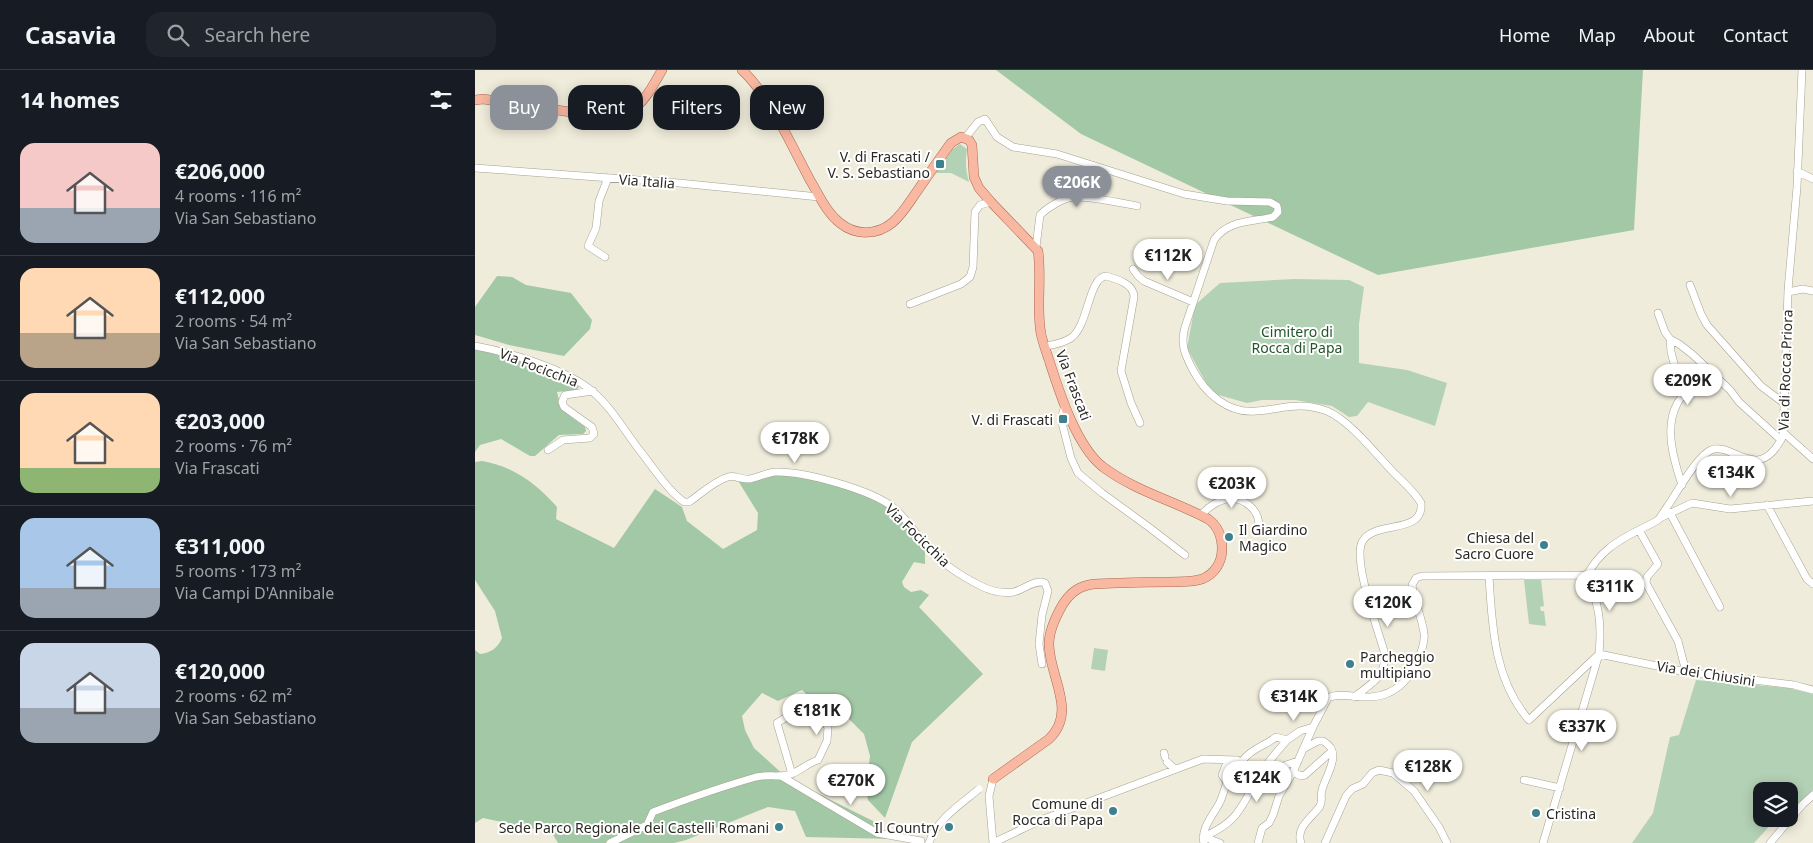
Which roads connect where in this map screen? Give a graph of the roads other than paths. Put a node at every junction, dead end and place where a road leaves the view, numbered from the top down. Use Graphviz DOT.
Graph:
graph roads {
  1 [pos="662,70"];
  2 [pos="742,70"];
  3 [pos="1802,70"];
  4 [pos="475,100"];
  5 [pos="966,138"];
  6 [pos="475,168"];
  7 [pos="1797,171"];
  8 [pos="608,178"];
  9 [pos="1813,179"];
  10 [pos="819,196"];
  11 [pos="991,202"];
  12 [pos="1137,206"];
  13 [pos="1036,247"];
  14 [pos="605,257"];
  15 [pos="1133,269"];
  16 [pos="1690,285"];
  17 [pos="1813,291"];
  18 [pos="1788,292"];
  19 [pos="1193,302"];
  20 [pos="910,304"];
  21 [pos="1658,313"];
  22 [pos="1670,339"];
  23 [pos="475,346"];
  24 [pos="1045,346"];
  25 [pos="593,391"];
  26 [pos="1785,404"];
  27 [pos="1065,405"];
  28 [pos="1140,423"];
  29 [pos="1782,437"];
  30 [pos="548,450"];
  31 [pos="1813,459"];
  32 [pos="1682,485"];
  33 [pos="1813,501"];
  34 [pos="1767,505"];
  35 [pos="1670,513"];
  36 [pos="1201,515"];
  37 [pos="1659,520"];
  38 [pos="1259,527"];
  39 [pos="1639,530"];
  40 [pos="1185,555"];
  41 [pos="1587,575"];
  42 [pos="1489,576"];
  43 [pos="1813,584"];
  44 [pos="1720,607"];
  45 [pos="1599,654"];
  46 [pos="1042,664"];
  47 [pos="1687,672"];
  48 [pos="1813,690"];
  49 [pos="1354,697"];
  50 [pos="1313,727"];
  51 [pos="1287,740"];
  52 [pos="1303,749"];
  53 [pos="1332,751"];
  54 [pos="1166,757"];
  55 [pos="1228,760"];
  56 [pos="1298,760"];
  57 [pos="1175,769"];
  58 [pos="1293,772"];
  59 [pos="792,774"];
  60 [pos="781,776"];
  61 [pos="993,779"];
  62 [pos="1524,780"];
  63 [pos="1254,786"];
  64 [pos="1561,788"];
  65 [pos="1813,795"];
  66 [pos="1204,840"];
  67 [pos="921,841"];
  68 [pos="610,843"];
  69 [pos="929,843"];
  70 [pos="993,843"];
  71 [pos="1220,843"];
  72 [pos="1258,843"];
  73 [pos="1301,843"];
  74 [pos="1325,843"];
  75 [pos="1447,843"];
  76 [pos="1543,843"];
  77 [pos="1770,843"];
  1 -- 4 [label="main road"];
  2 -- 10 [label="main road"];
  3 -- 7 [label="street, Via di Rocca Priora"];
  5 -- 10 [label="main road"];
  5 -- 11 [label="main road"];
  5 -- 19 [label="street"];
  6 -- 8 [label="street, Via Italia"];
  7 -- 9 [label="street"];
  7 -- 18 [label="street, Via di Rocca Priora"];
  8 -- 10 [label="street, Via Italia"];
  8 -- 14 [label="street"];
  11 -- 13 [label="main road"];
  11 -- 20 [label="street"];
  12 -- 13 [label="street"];
  13 -- 24 [label="main road, Via Frascati"];
  15 -- 19 [label="street"];
  16 -- 26 [label="street"];
  17 -- 18 [label="street"];
  18 -- 26 [label="street, Via di Rocca Priora"];
  19 -- 49 [label="street"];
  21 -- 22 [label="street"];
  22 -- 29 [label="street"];
  22 -- 32 [label="street"];
  23 -- 25 [label="street, Via Focicchia"];
  24 -- 27 [label="main road, Via Frascati"];
  24 -- 28 [label="street"];
  25 -- 30 [label="street"];
  25 -- 46 [label="street, Via Focicchia"];
  26 -- 29 [label="street, Via di Rocca Priora"];
  27 -- 36 [label="main road, Via Frascati"];
  27 -- 40 [label="street"];
  29 -- 31 [label="street"];
  29 -- 32 [label="street, Via di Rocca Priora"];
  32 -- 37 [label="street, Via di Rocca Priora"];
  33 -- 34 [label="street"];
  34 -- 35 [label="street"];
  34 -- 43 [label="street"];
  35 -- 37 [label="street"];
  35 -- 44 [label="street"];
  36 -- 38 [label="street"];
  36 -- 61 [label="main road, Via Frascati"];
  37 -- 39 [label="street"];
  39 -- 41 [label="street"];
  39 -- 47 [label="street"];
  41 -- 42 [label="street"];
  41 -- 45 [label="street"];
  42 -- 45 [label="street"];
  42 -- 49 [label="street"];
  45 -- 47 [label="street, Via dei Chiusini"];
  45 -- 64 [label="street"];
  47 -- 48 [label="street, Via dei Chiusini"];
  49 -- 50 [label="street"];
  50 -- 51 [label="street"];
  50 -- 52 [label="street"];
  51 -- 55 [label="street"];
  51 -- 63 [label="street"];
  52 -- 53 [label="street"];
  52 -- 56 [label="street"];
  53 -- 58 [label="street"];
  53 -- 73 [label="street"];
  54 -- 57 [label="street"];
  55 -- 57 [label="street"];
  55 -- 66 [label="street"];
  56 -- 58 [label="street"];
  56 -- 63 [label="street"];
  57 -- 70 [label="street"];
  58 -- 72 [label="street"];
  59 -- 59 [label="street"];
  59 -- 60 [label="street"];
  60 -- 67 [label="street"];
  60 -- 68 [label="street"];
  61 -- 69 [label="street, bridge"];
  61 -- 70 [label="street"];
  62 -- 64 [label="street"];
  63 -- 66 [label="street"];
  64 -- 76 [label="street"];
  65 -- 77 [label="street"];
  66 -- 71 [label="street"];
  74 -- 75 [label="street"];
}
